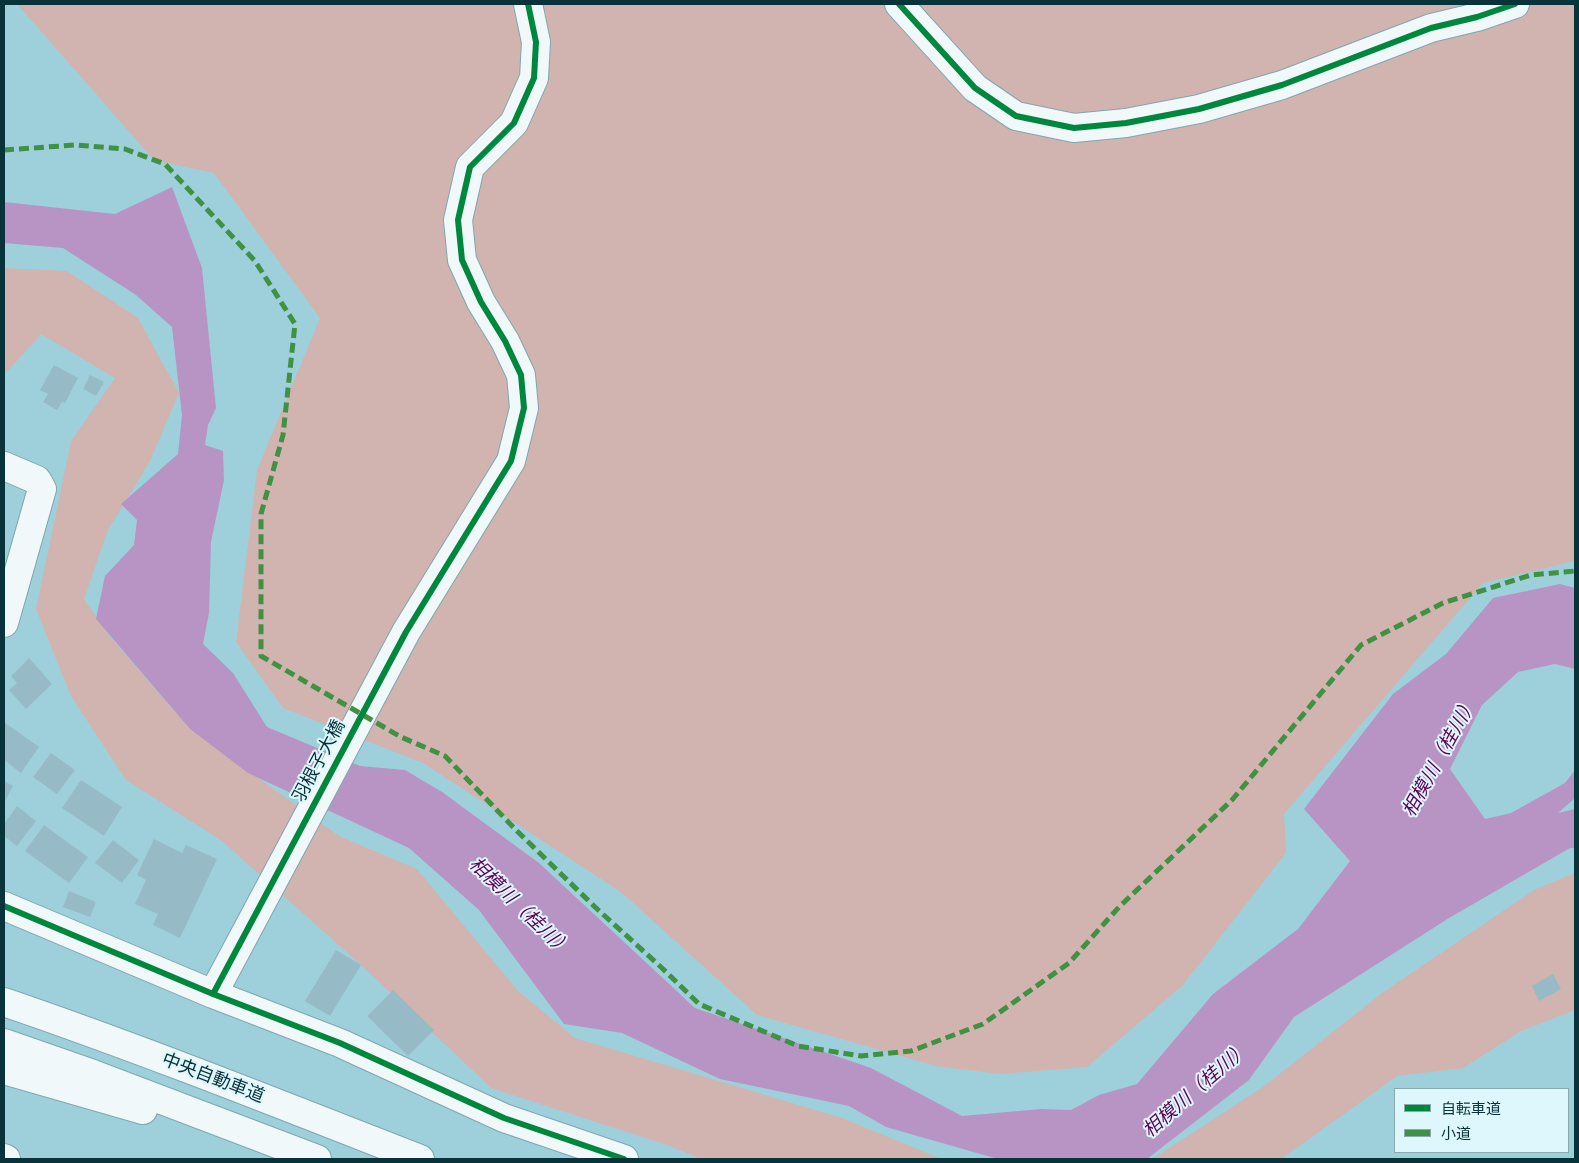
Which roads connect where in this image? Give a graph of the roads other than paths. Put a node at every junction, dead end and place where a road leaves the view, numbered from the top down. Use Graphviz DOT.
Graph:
graph roads {
  1 [pos="528,4"];
  2 [pos="899,4"];
  3 [pos="1515,4"];
  4 [pos="4,466"];
  5 [pos="4,623"];
  6 [pos="4,906"];
  7 [pos="4,993"];
  8 [pos="212,994"];
  9 [pos="4,1002"];
  10 [pos="108,1038"];
  11 [pos="4,1043"];
  12 [pos="4,1070"];
  13 [pos="310,1159"];
  14 [pos="317,1159"];
  15 [pos="420,1159"];
  16 [pos="624,1159"];
  1 -- 8 [label="main road, 羽根子大橋"];
  2 -- 3 [label="main road"];
  4 -- 5 [label="main road"];
  6 -- 8 [label="main road"];
  7 -- 10 [label="main road"];
  8 -- 16 [label="main road"];
  9 -- 10 [label="main road, 中央自動車道"];
  10 -- 15 [label="main road, 中央自動車道"];
  11 -- 14 [label="main road"];
  12 -- 13 [label="main road"];
}
